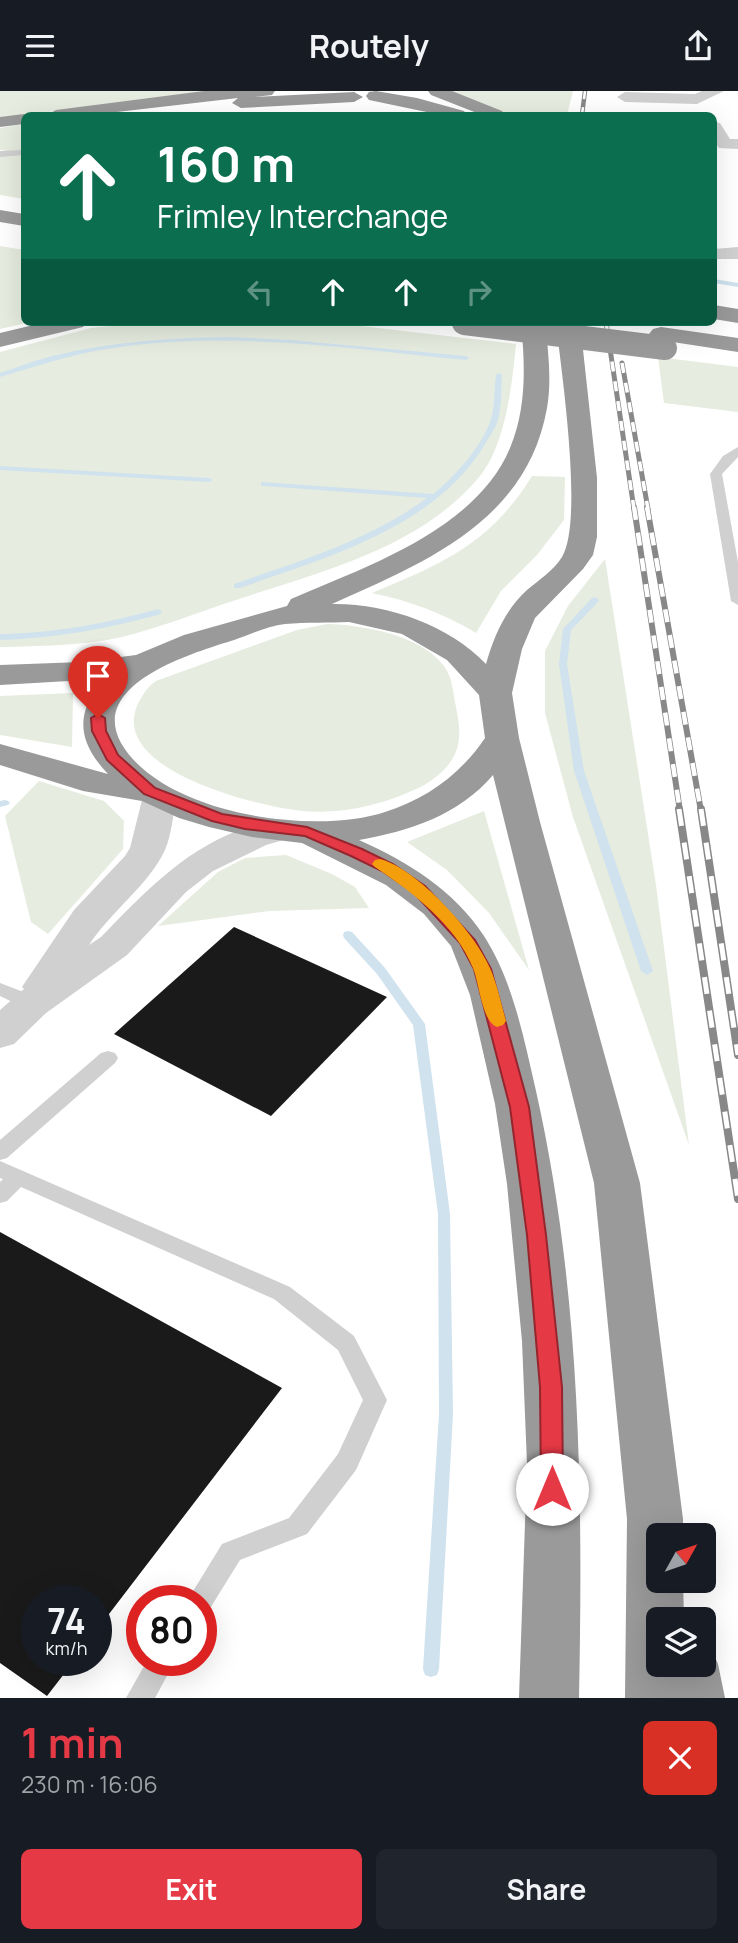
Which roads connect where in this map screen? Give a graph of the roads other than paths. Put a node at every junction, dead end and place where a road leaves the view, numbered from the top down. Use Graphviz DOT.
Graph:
graph roads {
  1 [pos="266,91"];
  2 [pos="326,91"];
  3 [pos="398,91"];
  4 [pos="437,91"];
  5 [pos="716,91"];
  6 [pos="375,96"];
  7 [pos="354,97"];
  8 [pos="625,97"];
  9 [pos="78,112"];
  10 [pos="189,112"];
  11 [pos="448,112"];
  12 [pos="489,112"];
  13 [pos="21,119"];
  14 [pos="0,122"];
  15 [pos="717,131"];
  16 [pos="730,146"];
  17 [pos="21,153"];
  18 [pos="0,154"];
  19 [pos="0,216"];
  20 [pos="21,220"];
  21 [pos="0,231"];
  22 [pos="21,234"];
  23 [pos="717,312"];
  24 [pos="738,316"];
  25 [pos="717,325"];
  26 [pos="57,326"];
  27 [pos="497,326"];
  28 [pos="533,326"];
  29 [pos="568,326"];
  30 [pos="601,326"];
  31 [pos="738,328"];
  32 [pos="0,339"];
  33 [pos="663,341"];
  34 [pos="738,345"];
  35 [pos="738,357"];
  36 [pos="738,451"];
  37 [pos="738,601"];
  38 [pos="281,615"];
  39 [pos="141,664"];
  40 [pos="0,675"];
  41 [pos="495,693"];
  42 [pos="502,738"];
  43 [pos="0,754"];
  44 [pos="155,794"];
  45 [pos="295,830"];
  46 [pos="16,996"];
  47 [pos="0,1034"];
  48 [pos="108,1058"];
  49 [pos="0,1152"];
  50 [pos="9,1173"];
  51 [pos="0,1195"];
  52 [pos="656,1523"];
  53 [pos="210,1585"];
  54 [pos="656,1593"];
  55 [pos="153,1676"];
  56 [pos="691,1677"];
  57 [pos="140,1698"];
  58 [pos="549,1698"];
  59 [pos="655,1698"];
  60 [pos="695,1698"];
  1 -- 9 [label="highway"];
  2 -- 7 [label="highway"];
  3 -- 6 [label="highway"];
  4 -- 12 [label="highway"];
  5 -- 8 [label="street"];
  6 -- 7 [label="highway"];
  6 -- 11 [label="highway"];
  7 -- 10 [label="highway"];
  13 -- 14 [label="highway"];
  15 -- 16 [label="street"];
  17 -- 18 [label="lane"];
  19 -- 20 [label="highway"];
  21 -- 22 [label="highway"];
  23 -- 24 [label="highway"];
  25 -- 31 [label="highway"];
  26 -- 32 [label="highway"];
  27 -- 33 [label="highway, bridge"];
  28 -- 38 [label="highway"];
  29 -- 41 [label="highway"];
  30 -- 33 [label="highway"];
  33 -- 34 [label="highway"];
  33 -- 35 [label="highway"];
  36 -- 37 [label="lane"];
  38 -- 39 [label="highway"];
  38 -- 41 [label="highway"];
  39 -- 40 [label="highway"];
  39 -- 44 [label="highway"];
  41 -- 42 [label="highway"];
  42 -- 45 [label="highway"];
  42 -- 52 [label="highway"];
  43 -- 44 [label="highway"];
  44 -- 45 [label="highway"];
  44 -- 46 [label="street"];
  45 -- 46 [label="street"];
  45 -- 58 [label="highway"];
  46 -- 47 [label="street"];
  48 -- 49 [label="lane"];
  50 -- 51 [label="lane"];
  50 -- 53 [label="lane"];
  54 -- 59 [label="highway"];
  55 -- 57 [label="lane"];
  56 -- 60 [label="highway"];
}
